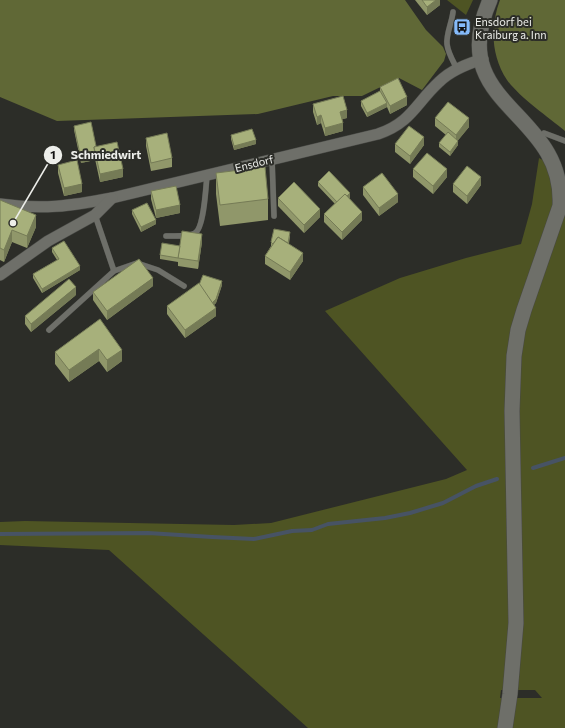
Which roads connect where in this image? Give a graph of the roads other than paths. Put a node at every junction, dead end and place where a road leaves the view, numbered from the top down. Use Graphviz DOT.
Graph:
graph roads {
  1 [pos="490,0"];
  2 [pos="453,12"];
  3 [pos="483,59"];
  4 [pos="457,69"];
  5 [pos="544,133"];
  6 [pos="565,141"];
  7 [pos="272,159"];
  8 [pos="564,172"];
  9 [pos="207,174"];
  10 [pos="565,190"];
  11 [pos="112,198"];
  12 [pos="0,204"];
  13 [pos="95,215"];
  14 [pos="274,216"];
  15 [pos="166,236"];
  16 [pos="114,271"];
  17 [pos="0,275"];
  18 [pos="184,286"];
  19 [pos="49,330"];
  20 [pos="505,728"];
  1 -- 3 [label="main road"];
  2 -- 4 [label="lane"];
  3 -- 4 [label="street, Ensdorf"];
  3 -- 5 [label="main road"];
  4 -- 7 [label="street, Ensdorf"];
  5 -- 6 [label="lane"];
  5 -- 8 [label="main road"];
  7 -- 9 [label="street, Ensdorf"];
  7 -- 14 [label="lane"];
  8 -- 10 [label="main road"];
  9 -- 11 [label="street, Ensdorf"];
  9 -- 15 [label="lane"];
  10 -- 20 [label="main road"];
  11 -- 12 [label="street, Ensdorf"];
  11 -- 13 [label="street"];
  13 -- 16 [label="lane"];
  13 -- 17 [label="street"];
  16 -- 18 [label="lane"];
  16 -- 19 [label="lane"];
}
